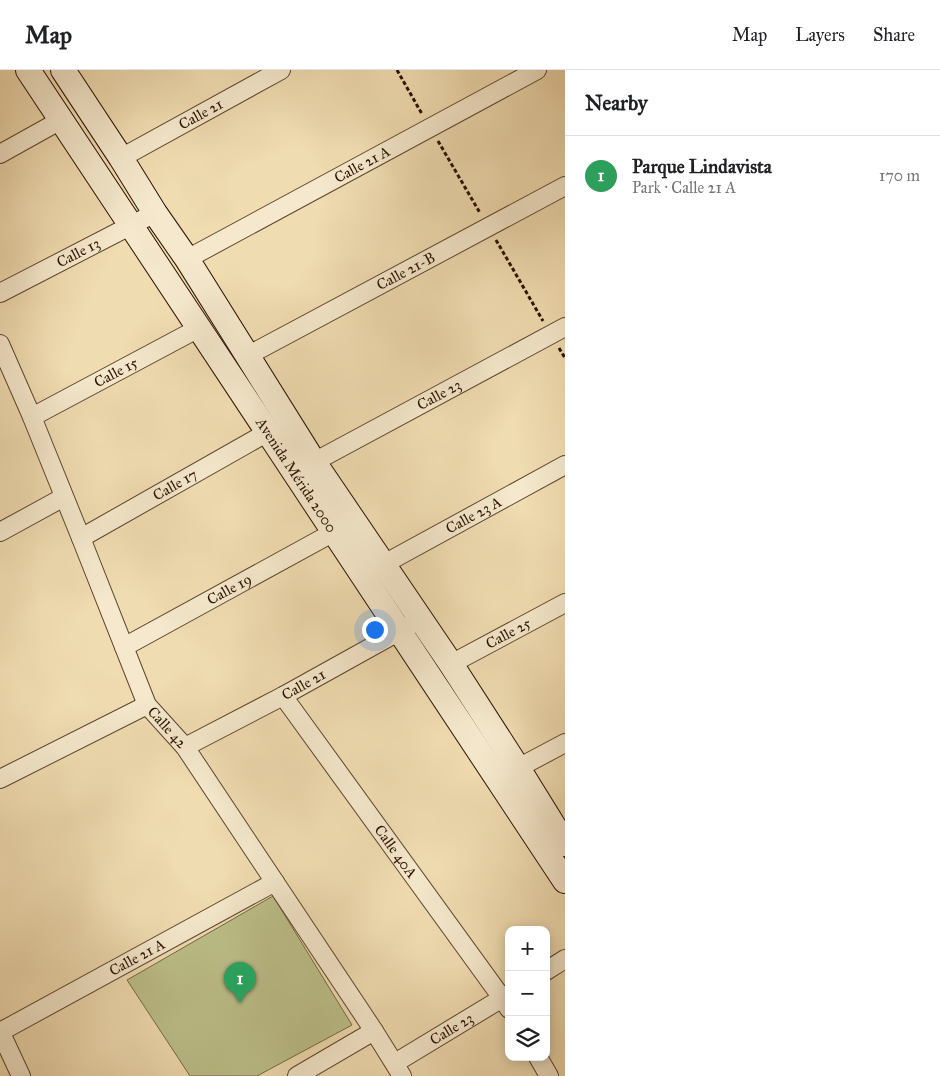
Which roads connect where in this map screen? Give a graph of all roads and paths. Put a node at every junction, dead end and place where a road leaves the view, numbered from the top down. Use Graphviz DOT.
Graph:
graph roads {
  1 [pos="28,70"];
  2 [pos="63,70"];
  3 [pos="281,70"];
  4 [pos="537,70"];
  5 [pos="61,120"];
  6 [pos="0,154"];
  7 [pos="121,158"];
  8 [pos="565,186"];
  9 [pos="154,213"];
  10 [pos="131,225"];
  11 [pos="187,259"];
  12 [pos="0,293"];
  13 [pos="565,327"];
  14 [pos="199,328"];
  15 [pos="0,344"];
  16 [pos="247,356"];
  17 [pos="32,417"];
  18 [pos="268,432"];
  19 [pos="314,462"];
  20 [pos="565,465"];
  21 [pos="64,497"];
  22 [pos="0,532"];
  23 [pos="334,532"];
  24 [pos="81,538"];
  25 [pos="384,564"];
  26 [pos="565,603"];
  27 [pos="421,620"];
  28 [pos="400,631"];
  29 [pos="124,647"];
  30 [pos="451,664"];
  31 [pos="282,696"];
  32 [pos="147,704"];
  33 [pos="565,743"];
  34 [pos="185,747"];
  35 [pos="518,768"];
  36 [pos="0,780"];
  37 [pos="565,844"];
  38 [pos="565,881"];
  39 [pos="276,882"];
  40 [pos="565,959"];
  41 [pos="550,968"];
  42 [pos="505,997"];
  43 [pos="505,1001"];
  44 [pos="374,1031"];
  45 [pos="0,1032"];
  46 [pos="540,1061"];
  47 [pos="398,1070"];
  48 [pos="22,1076"];
  49 [pos="297,1076"];
  50 [pos="549,1076"];
  1 -- 5 [label="main road, Avenida Mérida 2000"];
  2 -- 7 [label="main road, Avenida Mérida 2000"];
  3 -- 7 [label="street, Calle 21"];
  4 -- 11 [label="street, Calle 21 A"];
  5 -- 6 [label="street"];
  5 -- 10 [label="main road, Avenida Mérida 2000"];
  7 -- 9 [label="main road, Avenida Mérida 2000"];
  8 -- 16 [label="street, Calle 21-B"];
  9 -- 10 [label="street, Calle 13"];
  9 -- 11 [label="main road, Avenida Mérida 2000"];
  10 -- 12 [label="street, Calle 13"];
  10 -- 14 [label="main road, Avenida Mérida 2000"];
  11 -- 16 [label="main road, Avenida Mérida 2000"];
  13 -- 19 [label="street, Calle 23"];
  14 -- 17 [label="street, Calle 15"];
  14 -- 18 [label="main road, Avenida Mérida 2000"];
  15 -- 17 [label="street, Calle 42"];
  16 -- 19 [label="main road, Avenida Mérida 2000"];
  17 -- 21 [label="street, Calle 42"];
  18 -- 23 [label="main road, Avenida Mérida 2000"];
  18 -- 24 [label="street, Calle 17"];
  19 -- 25 [label="main road, Avenida Mérida 2000"];
  20 -- 25 [label="street, Calle 23 A"];
  21 -- 22 [label="street"];
  21 -- 24 [label="street, Calle 42"];
  23 -- 28 [label="main road, Avenida Mérida 2000"];
  23 -- 29 [label="street, Calle 19"];
  24 -- 29 [label="street, Calle 42"];
  25 -- 27 [label="main road, Avenida Mérida 2000"];
  26 -- 30 [label="street, Calle 25"];
  27 -- 28 [label="street, Calle 21"];
  27 -- 30 [label="main road, Avenida Mérida 2000"];
  28 -- 31 [label="street, Calle 21"];
  28 -- 38 [label="main road, Avenida Mérida 2000"];
  29 -- 32 [label="street, Calle 42"];
  30 -- 35 [label="main road, Avenida Mérida 2000"];
  31 -- 34 [label="street, Calle 21"];
  31 -- 42 [label="street, Calle 40A"];
  32 -- 34 [label="street, Calle 42"];
  32 -- 36 [label="street"];
  33 -- 35 [label="street"];
  34 -- 39 [label="street, Calle 42"];
  35 -- 37 [label="main road, Avenida Mérida 2000"];
  39 -- 44 [label="street, Calle 42"];
  39 -- 45 [label="street, Calle 21 A"];
  40 -- 41 [label="street"];
  43 -- 47 [label="street, Calle 23"];
  44 -- 47 [label="street, Calle 42"];
  44 -- 49 [label="street"];
  45 -- 48 [label="street"];
  46 -- 50 [label="street"];
}
